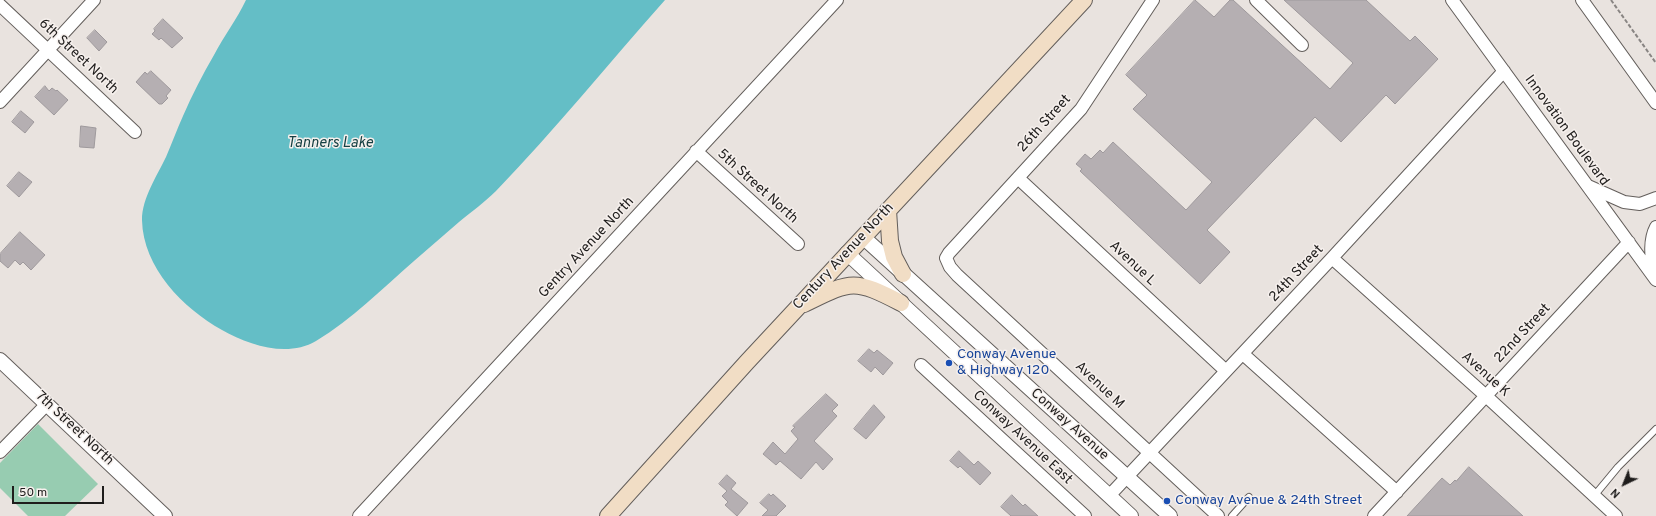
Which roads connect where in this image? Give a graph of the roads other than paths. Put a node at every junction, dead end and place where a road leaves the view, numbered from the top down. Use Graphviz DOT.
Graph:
graph roads {
  1 [pos="94,0"];
  2 [pos="837,0"];
  3 [pos="1084,0"];
  4 [pos="1153,0"];
  5 [pos="1256,0"];
  6 [pos="1452,0"];
  7 [pos="1464,0"];
  8 [pos="1582,0"];
  9 [pos="0,5"];
  10 [pos="1466,20"];
  11 [pos="1302,45"];
  12 [pos="49,50"];
  13 [pos="1504,71"];
  14 [pos="0,102"];
  15 [pos="1656,103"];
  16 [pos="135,132"];
  17 [pos="696,152"];
  18 [pos="1018,178"];
  19 [pos="1587,185"];
  20 [pos="1656,198"];
  21 [pos="888,210"];
  22 [pos="1656,227"];
  23 [pos="863,237"];
  24 [pos="1629,242"];
  25 [pos="798,244"];
  26 [pos="847,253"];
  27 [pos="946,258"];
  28 [pos="1332,258"];
  29 [pos="903,274"];
  30 [pos="1655,279"];
  31 [pos="901,303"];
  32 [pos="796,309"];
  33 [pos="1243,354"];
  34 [pos="0,360"];
  35 [pos="921,365"];
  36 [pos="1226,371"];
  37 [pos="1486,396"];
  38 [pos="47,404"];
  39 [pos="1656,428"];
  40 [pos="0,452"];
  41 [pos="1149,454"];
  42 [pos="1127,477"];
  43 [pos="1397,492"];
  44 [pos="1109,496"];
  45 [pos="1594,496"];
  46 [pos="1249,497"];
  47 [pos="165,516"];
  48 [pos="359,516"];
  49 [pos="608,516"];
  50 [pos="1085,516"];
  51 [pos="1132,516"];
  52 [pos="1170,516"];
  53 [pos="1218,516"];
  54 [pos="1232,516"];
  55 [pos="1374,516"];
  56 [pos="1616,516"];
  1 -- 12 [label="street"];
  2 -- 17 [label="street, Gentry Avenue North"];
  3 -- 21 [label="main road, Century Avenue North"];
  4 -- 18 [label="street, 26th Street"];
  5 -- 11 [label="street"];
  6 -- 10 [label="street, Innovation Boulevard"];
  7 -- 10 [label="street"];
  8 -- 15 [label="street"];
  9 -- 12 [label="street, 6th Street North"];
  10 -- 13 [label="street, Innovation Boulevard"];
  12 -- 14 [label="street"];
  12 -- 16 [label="street, 6th Street North"];
  13 -- 19 [label="street, Innovation Boulevard"];
  13 -- 28 [label="street, 24th Street"];
  17 -- 25 [label="street, 5th Street North"];
  17 -- 48 [label="street, Gentry Avenue North"];
  18 -- 27 [label="street, 26th Street"];
  18 -- 36 [label="street, Avenue L"];
  19 -- 20 [label="street"];
  19 -- 24 [label="street, Innovation Boulevard"];
  21 -- 23 [label="main road, Century Avenue North"];
  21 -- 29 [label="main road"];
  22 -- 30 [label="street"];
  23 -- 26 [label="main road, Century Avenue North"];
  23 -- 29 [label="street, Conway Avenue"];
  24 -- 30 [label="street, Innovation Boulevard"];
  24 -- 37 [label="street, 22nd Street"];
  26 -- 31 [label="street, Conway Avenue"];
  26 -- 32 [label="main road, Century Avenue North"];
  27 -- 41 [label="street, Avenue M"];
  28 -- 33 [label="street, 24th Street"];
  28 -- 37 [label="street, Avenue K"];
  29 -- 42 [label="street, Conway Avenue"];
  31 -- 32 [label="main road"];
  31 -- 44 [label="street, Conway Avenue"];
  32 -- 49 [label="main road, Century Avenue North"];
  33 -- 36 [label="street, 24th Street"];
  33 -- 43 [label="street"];
  34 -- 38 [label="street, 7th Street North"];
  35 -- 50 [label="street, Conway Avenue East"];
  36 -- 41 [label="street, 24th Street"];
  37 -- 43 [label="street, 22nd Street"];
  37 -- 45 [label="street, Avenue K"];
  38 -- 40 [label="street"];
  38 -- 47 [label="street, 7th Street North"];
  39 -- 45 [label="lane"];
  41 -- 42 [label="street, 24th Street"];
  41 -- 53 [label="street, Avenue M"];
  42 -- 44 [label="street, 24th Street"];
  42 -- 52 [label="street, Conway Avenue"];
  43 -- 55 [label="street, 22nd Street"];
  44 -- 51 [label="street, Conway Avenue"];
  45 -- 56 [label="street, Avenue K"];
  46 -- 54 [label="lane"];
}
